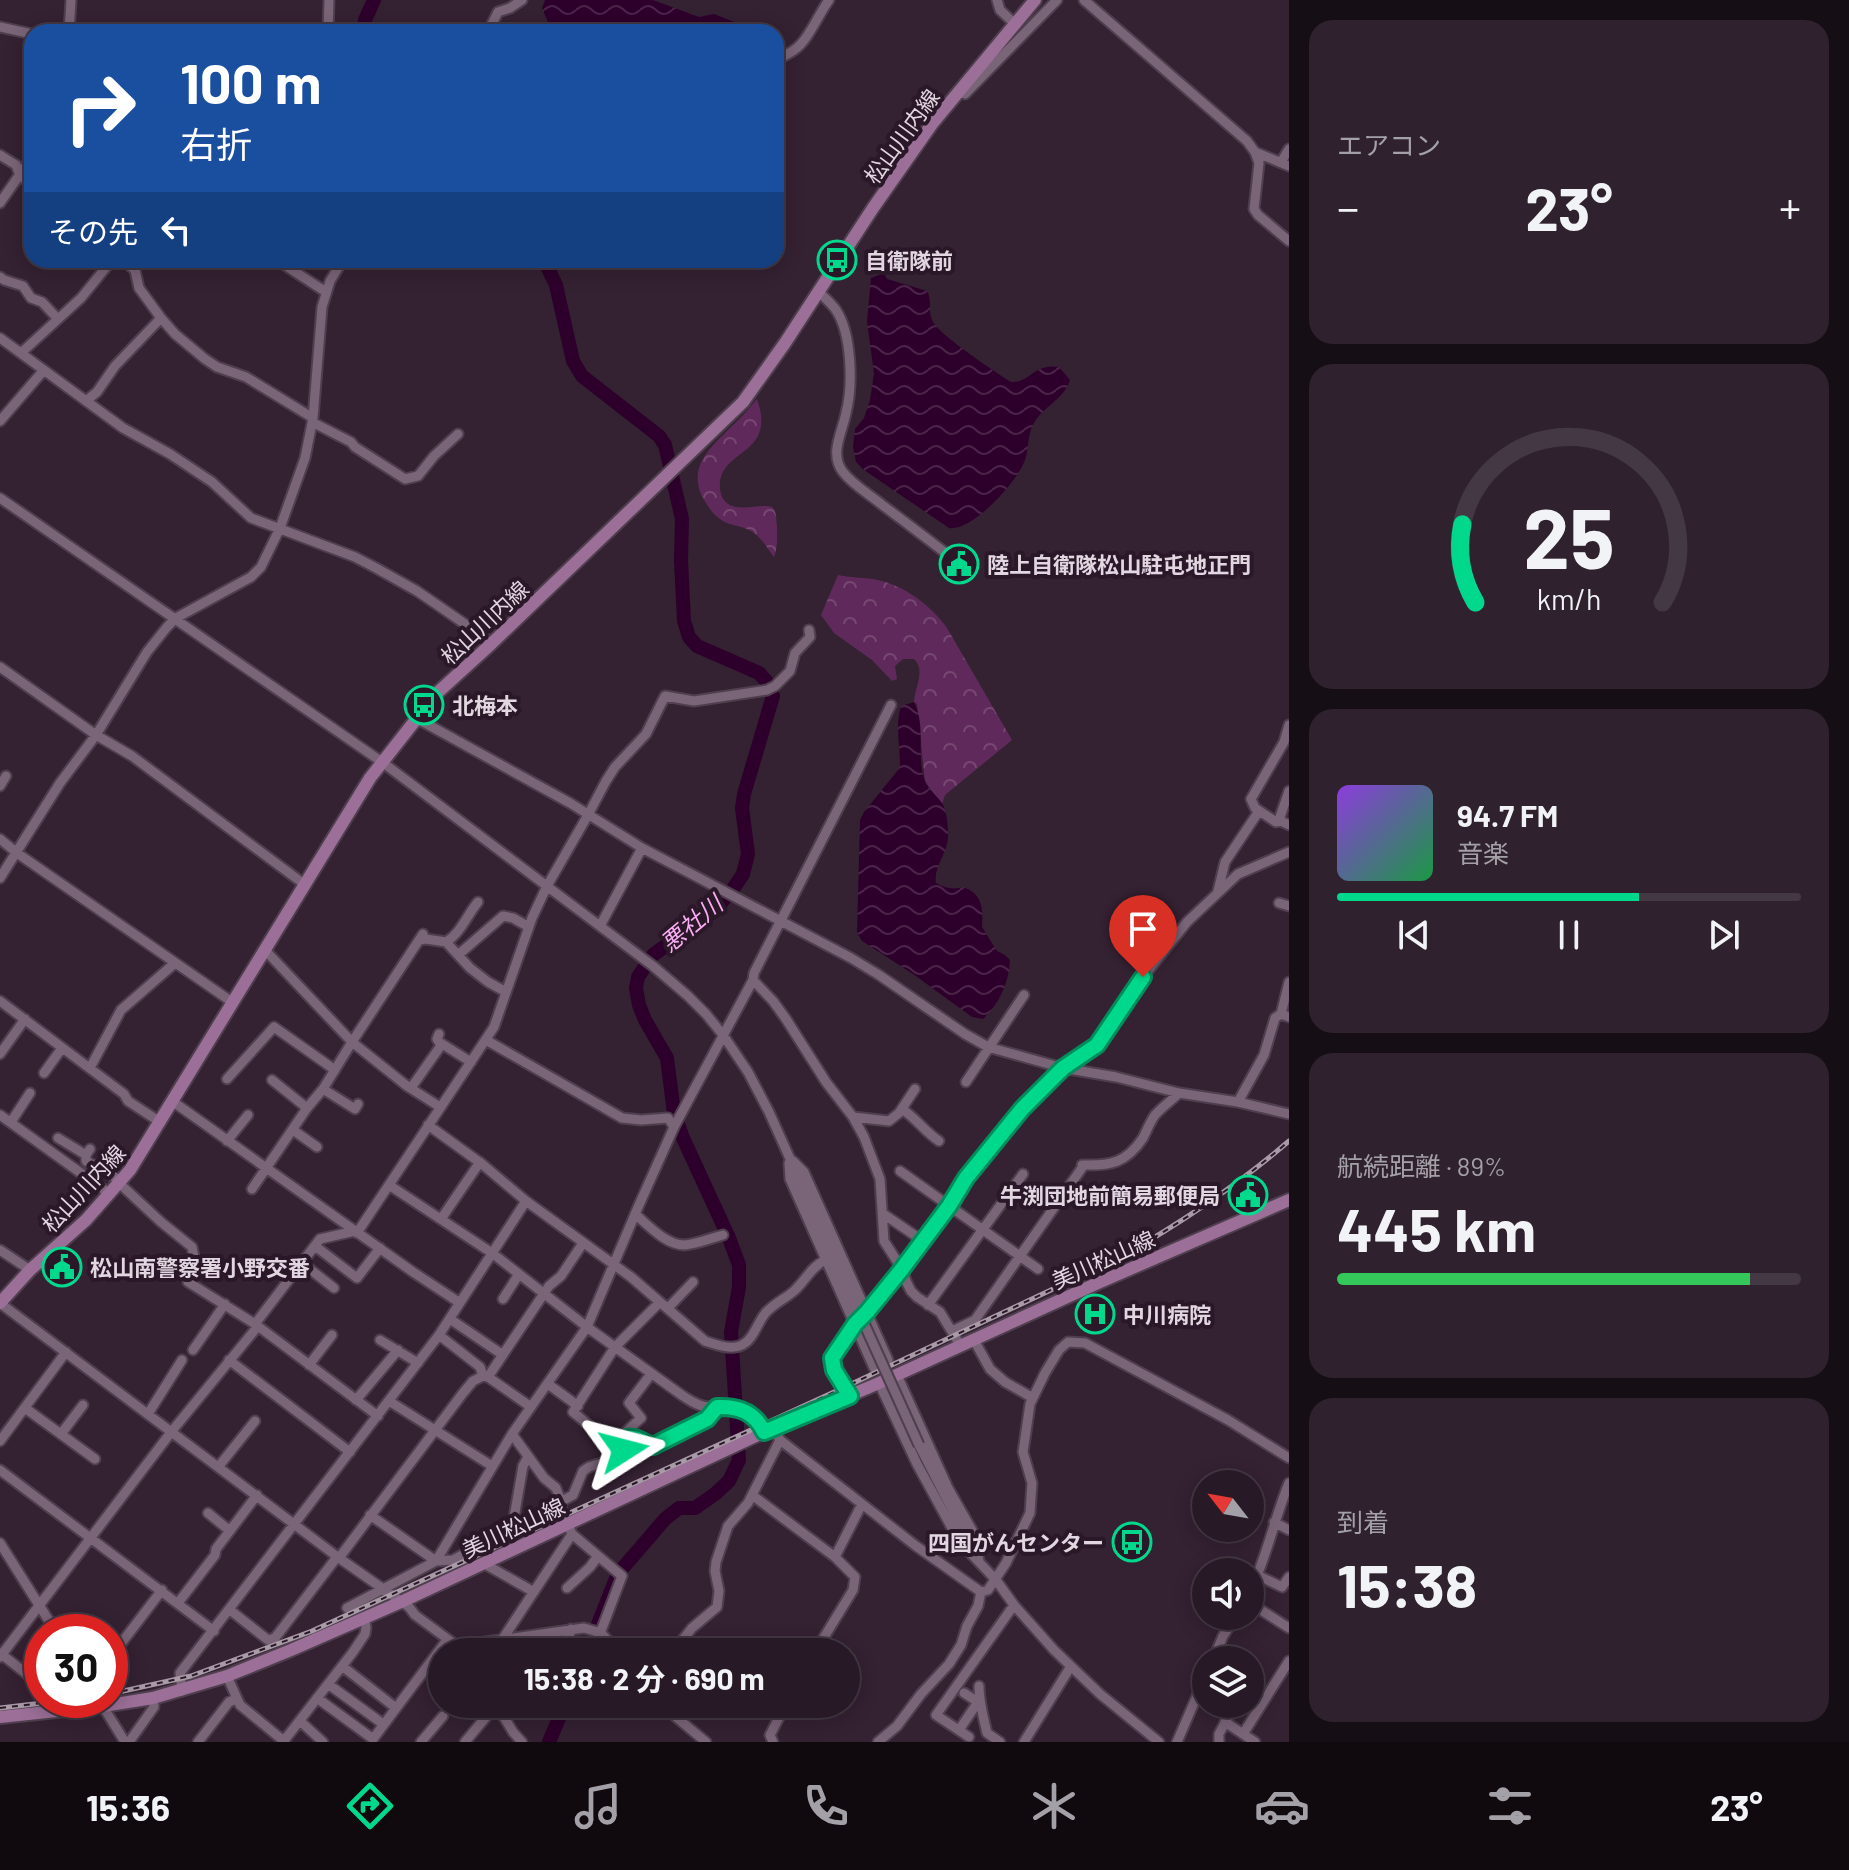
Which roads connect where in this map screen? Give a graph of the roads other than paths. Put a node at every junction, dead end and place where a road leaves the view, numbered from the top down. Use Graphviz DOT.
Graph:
graph roads {
  1 [pos="71,0"];
  2 [pos="329,0"];
  3 [pos="507,0"];
  4 [pos="522,0"];
  5 [pos="829,0"];
  6 [pos="997,0"];
  7 [pos="1035,0"];
  8 [pos="1057,0"];
  9 [pos="1084,0"];
  10 [pos="498,12"];
  11 [pos="70,24"];
  12 [pos="328,24"];
  13 [pos="492,24"];
  14 [pos="1015,24"];
  15 [pos="0,27"];
  16 [pos="24,32"];
  17 [pos="784,56"];
  18 [pos="958,92"];
  19 [pos="1289,149"];
  20 [pos="1255,152"];
  21 [pos="0,155"];
  22 [pos="1285,164"];
  23 [pos="24,169"];
  24 [pos="20,175"];
  25 [pos="24,178"];
  26 [pos="0,203"];
  27 [pos="1289,241"];
  28 [pos="105,268"];
  29 [pos="133,268"];
  30 [pos="289,268"];
  31 [pos="339,268"];
  32 [pos="0,277"];
  33 [pos="326,292"];
  34 [pos="819,292"];
  35 [pos="161,318"];
  36 [pos="58,319"];
  37 [pos="0,338"];
  38 [pos="21,353"];
  39 [pos="44,370"];
  40 [pos="86,401"];
  41 [pos="312,420"];
  42 [pos="0,421"];
  43 [pos="458,434"];
  44 [pos="0,498"];
  45 [pos="280,528"];
  46 [pos="960,564"];
  47 [pos="176,618"];
  48 [pos="809,630"];
  49 [pos="491,644"];
  50 [pos="0,667"];
  51 [pos="891,705"];
  52 [pos="416,718"];
  53 [pos="1289,725"];
  54 [pos="96,735"];
  55 [pos="382,762"];
  56 [pos="6,776"];
  57 [pos="0,786"];
  58 [pos="1289,791"];
  59 [pos="1259,811"];
  60 [pos="588,815"];
  61 [pos="1285,823"];
  62 [pos="0,839"];
  63 [pos="642,848"];
  64 [pos="1289,852"];
  65 [pos="17,853"];
  66 [pos="0,878"];
  67 [pos="304,884"];
  68 [pos="547,886"];
  69 [pos="1218,891"];
  70 [pos="478,902"];
  71 [pos="781,921"];
  72 [pos="600,926"];
  73 [pos="529,927"];
  74 [pos="446,942"];
  75 [pos="265,950"];
  76 [pos="458,955"];
  77 [pos="175,963"];
  78 [pos="753,980"];
  79 [pos="1289,982"];
  80 [pos="506,992"];
  81 [pos="1024,995"];
  82 [pos="0,1001"];
  83 [pos="232,1002"];
  84 [pos="1285,1015"];
  85 [pos="25,1019"];
  86 [pos="723,1035"];
  87 [pos="486,1040"];
  88 [pos="352,1042"];
  89 [pos="988,1047"];
  90 [pos="62,1048"];
  91 [pos="0,1054"];
  92 [pos="471,1062"];
  93 [pos="90,1068"];
  94 [pos="1063,1068"];
  95 [pos="335,1070"];
  96 [pos="44,1073"];
  97 [pos="227,1079"];
  98 [pos="272,1080"];
  99 [pos="966,1082"];
  100 [pos="411,1088"];
  101 [pos="323,1089"];
  102 [pos="915,1089"];
  103 [pos="30,1093"];
  104 [pos="1179,1093"];
  105 [pos="172,1101"];
  106 [pos="1238,1102"];
  107 [pos="358,1104"];
  108 [pos="440,1107"];
  109 [pos="307,1108"];
  110 [pos="902,1109"];
  111 [pos="1289,1114"];
  112 [pos="0,1115"];
  113 [pos="248,1115"];
  114 [pos="853,1117"];
  115 [pos="11,1122"];
  116 [pos="160,1122"];
  117 [pos="677,1123"];
  118 [pos="428,1125"];
  119 [pos="293,1130"];
  120 [pos="58,1138"];
  121 [pos="227,1141"];
  122 [pos="939,1141"];
  123 [pos="317,1147"];
  124 [pos="788,1155"];
  125 [pos="480,1162"];
  126 [pos="265,1168"];
  127 [pos="900,1171"];
  128 [pos="1023,1174"];
  129 [pos="120,1182"];
  130 [pos="389,1185"];
  131 [pos="252,1189"];
  132 [pos="110,1194"];
  133 [pos="1289,1200"];
  134 [pos="526,1201"];
  135 [pos="949,1206"];
  136 [pos="882,1213"];
  137 [pos="635,1214"];
  138 [pos="441,1219"];
  139 [pos="983,1230"];
  140 [pos="356,1232"];
  141 [pos="723,1235"];
  142 [pos="923,1241"];
  143 [pos="583,1243"];
  144 [pos="315,1246"];
  145 [pos="380,1248"];
  146 [pos="0,1250"];
  147 [pos="492,1253"];
  148 [pos="1020,1256"];
  149 [pos="825,1260"];
  150 [pos="302,1263"];
  151 [pos="613,1265"];
  152 [pos="902,1269"];
  153 [pos="1038,1269"];
  154 [pos="30,1270"];
  155 [pos="519,1274"];
  156 [pos="693,1282"];
  157 [pos="334,1288"];
  158 [pos="3,1294"];
  159 [pos="544,1294"];
  160 [pos="503,1299"];
  161 [pos="460,1303"];
  162 [pos="225,1304"];
  163 [pos="664,1305"];
  164 [pos="928,1305"];
  165 [pos="863,1311"];
  166 [pos="450,1319"];
  167 [pos="855,1324"];
  168 [pos="256,1325"];
  169 [pos="587,1327"];
  170 [pos="952,1331"];
  171 [pos="332,1335"];
  172 [pos="439,1335"];
  173 [pos="380,1340"];
  174 [pos="974,1340"];
  175 [pos="880,1341"];
  176 [pos="960,1345"];
  177 [pos="615,1347"];
  178 [pos="865,1348"];
  179 [pos="193,1350"];
  180 [pos="398,1350"];
  181 [pos="66,1352"];
  182 [pos="503,1355"];
  183 [pos="182,1360"];
  184 [pos="229,1360"];
  185 [pos="888,1360"];
  186 [pos="418,1363"];
  187 [pos="309,1365"];
  188 [pos="874,1368"];
  189 [pos="651,1374"];
  190 [pos="897,1375"];
  191 [pos="485,1377"];
  192 [pos="879,1383"];
  193 [pos="548,1384"];
  194 [pos="850,1396"];
  195 [pos="1033,1398"];
  196 [pos="356,1400"];
  197 [pos="389,1401"];
  198 [pos="83,1405"];
  199 [pos="578,1406"];
  200 [pos="722,1406"];
  201 [pos="531,1407"];
  202 [pos="25,1408"];
  203 [pos="148,1414"];
  204 [pos="378,1416"];
  205 [pos="255,1421"];
  206 [pos="435,1429"];
  207 [pos="172,1431"];
  208 [pos="773,1433"];
  209 [pos="61,1434"];
  210 [pos="512,1434"];
  211 [pos="0,1441"];
  212 [pos="613,1445"];
  213 [pos="653,1446"];
  214 [pos="350,1452"];
  215 [pos="528,1457"];
  216 [pos="1289,1458"];
  217 [pos="95,1459"];
  218 [pos="219,1466"];
  219 [pos="492,1466"];
  220 [pos="0,1470"];
  221 [pos="1289,1483"];
  222 [pos="257,1495"];
  223 [pos="752,1495"];
  224 [pos="560,1502"];
  225 [pos="862,1504"];
  226 [pos="208,1513"];
  227 [pos="370,1515"];
  228 [pos="1274,1522"];
  229 [pos="295,1523"];
  230 [pos="570,1528"];
  231 [pos="512,1529"];
  232 [pos="1289,1530"];
  233 [pos="230,1531"];
  234 [pos="91,1537"];
  235 [pos="0,1543"];
  236 [pos="598,1556"];
  237 [pos="338,1557"];
  238 [pos="835,1557"];
  239 [pos="1262,1558"];
  240 [pos="436,1561"];
  241 [pos="979,1561"];
  242 [pos="483,1563"];
  243 [pos="1289,1577"];
  244 [pos="1264,1578"];
  245 [pos="996,1580"];
  246 [pos="567,1588"];
  247 [pos="162,1590"];
  248 [pos="382,1590"];
  249 [pos="534,1592"];
  250 [pos="981,1592"];
  251 [pos="401,1602"];
  252 [pos="178,1603"];
  253 [pos="1014,1605"];
  254 [pos="40,1606"];
  255 [pos="347,1608"];
  256 [pos="230,1610"];
  257 [pos="1264,1612"];
  258 [pos="45,1614"];
  259 [pos="365,1619"];
  260 [pos="1289,1628"];
  261 [pos="571,1629"];
  262 [pos="214,1631"];
  263 [pos="596,1631"];
  264 [pos="128,1634"];
  265 [pos="445,1638"];
  266 [pos="508,1638"];
  267 [pos="513,1638"];
  268 [pos="568,1638"];
  269 [pos="595,1638"];
  270 [pos="604,1638"];
  271 [pos="684,1638"];
  272 [pos="824,1638"];
  273 [pos="1,1655"];
  274 [pos="1289,1661"];
  275 [pos="428,1665"];
  276 [pos="342,1666"];
  277 [pos="1071,1666"];
  278 [pos="24,1672"];
  279 [pos="227,1676"];
  280 [pos="328,1684"];
  281 [pos="979,1686"];
  282 [pos="182,1691"];
  283 [pos="964,1693"];
  284 [pos="153,1698"];
  285 [pos="317,1698"];
  286 [pos="236,1699"];
  287 [pos="128,1700"];
  288 [pos="978,1702"];
  289 [pos="1192,1707"];
  290 [pos="396,1708"];
  291 [pos="24,1714"];
  292 [pos="0,1717"];
  293 [pos="111,1718"];
  294 [pos="441,1718"];
  295 [pos="485,1718"];
  296 [pos="504,1718"];
  297 [pos="677,1718"];
  298 [pos="779,1718"];
  299 [pos="1227,1718"];
  300 [pos="300,1721"];
  301 [pos="379,1721"];
  302 [pos="1225,1722"];
  303 [pos="959,1730"];
  304 [pos="1243,1734"];
  305 [pos="969,1737"];
  306 [pos="127,1742"];
  307 [pos="198,1742"];
  308 [pos="284,1742"];
  309 [pos="323,1742"];
  310 [pos="421,1742"];
  311 [pos="465,1742"];
  312 [pos="522,1742"];
  313 [pos="706,1742"];
  314 [pos="773,1742"];
  315 [pos="878,1742"];
  316 [pos="1000,1742"];
  317 [pos="1024,1742"];
  318 [pos="1159,1742"];
  319 [pos="1177,1742"];
  320 [pos="1219,1742"];
  321 [pos="1255,1742"];
  1 -- 11 [label="street"];
  2 -- 12 [label="street"];
  3 -- 10 [label="street"];
  4 -- 10 [label="street"];
  5 -- 17 [label="street"];
  6 -- 14 [label="street"];
  7 -- 14 [label="main road, 松山川内線"];
  8 -- 18 [label="street"];
  9 -- 20 [label="street"];
  10 -- 13 [label="street"];
  14 -- 18 [label="main road, 松山川内線"];
  15 -- 16 [label="street"];
  18 -- 34 [label="main road, 松山川内線"];
  19 -- 22 [label="street"];
  20 -- 22 [label="street"];
  20 -- 27 [label="street"];
  21 -- 24 [label="street"];
  23 -- 24 [label="street"];
  24 -- 25 [label="street"];
  24 -- 26 [label="street"];
  28 -- 36 [label="street"];
  29 -- 35 [label="street"];
  30 -- 33 [label="street"];
  31 -- 33 [label="street"];
  32 -- 36 [label="street"];
  33 -- 41 [label="street"];
  34 -- 46 [label="street"];
  34 -- 49 [label="main road, 松山川内線"];
  35 -- 40 [label="street"];
  35 -- 41 [label="street"];
  36 -- 38 [label="street"];
  37 -- 38 [label="street"];
  38 -- 39 [label="street"];
  39 -- 40 [label="street"];
  39 -- 42 [label="street"];
  40 -- 45 [label="street"];
  41 -- 43 [label="street"];
  41 -- 45 [label="street"];
  44 -- 47 [label="street"];
  45 -- 47 [label="street"];
  45 -- 49 [label="street"];
  47 -- 54 [label="street"];
  47 -- 55 [label="street"];
  48 -- 60 [label="street"];
  49 -- 52 [label="main road, 松山川内線"];
  50 -- 54 [label="street"];
  51 -- 71 [label="street"];
  52 -- 55 [label="main road, 松山川内線"];
  52 -- 60 [label="street"];
  53 -- 59 [label="street"];
  54 -- 65 [label="street"];
  54 -- 67 [label="street"];
  55 -- 67 [label="main road, 松山川内線"];
  55 -- 68 [label="street"];
  56 -- 57 [label="street"];
  58 -- 61 [label="street"];
  59 -- 61 [label="street"];
  59 -- 69 [label="street"];
  60 -- 63 [label="street"];
  60 -- 68 [label="street"];
  62 -- 65 [label="street"];
  63 -- 71 [label="street"];
  63 -- 72 [label="street"];
  64 -- 69 [label="street"];
  65 -- 66 [label="street"];
  65 -- 77 [label="street"];
  67 -- 75 [label="main road, 松山川内線"];
  68 -- 72 [label="street"];
  68 -- 73 [label="street"];
  69 -- 94 [label="street"];
  70 -- 74 [label="street"];
  71 -- 78 [label="street"];
  71 -- 89 [label="street"];
  72 -- 86 [label="street"];
  73 -- 76 [label="street"];
  73 -- 80 [label="street"];
  74 -- 76 [label="street"];
  74 -- 88 [label="street"];
  75 -- 83 [label="main road, 松山川内線"];
  75 -- 88 [label="street"];
  76 -- 80 [label="street"];
  77 -- 83 [label="street"];
  77 -- 93 [label="street"];
  78 -- 86 [label="street"];
  78 -- 114 [label="street"];
  79 -- 84 [label="street"];
  80 -- 87 [label="street"];
  81 -- 89 [label="street"];
  82 -- 85 [label="street"];
  83 -- 105 [label="main road, 松山川内線"];
  84 -- 106 [label="street"];
  85 -- 90 [label="street"];
  85 -- 91 [label="street"];
  86 -- 117 [label="street"];
  86 -- 124 [label="street"];
  87 -- 92 [label="street"];
  87 -- 117 [label="street"];
  88 -- 95 [label="street"];
  88 -- 100 [label="street"];
  89 -- 94 [label="street"];
  89 -- 99 [label="street"];
  90 -- 93 [label="street"];
  90 -- 96 [label="street"];
  92 -- 100 [label="street"];
  92 -- 108 [label="street"];
  93 -- 116 [label="street"];
  94 -- 104 [label="street"];
  94 -- 135 [label="street"];
  95 -- 97 [label="street"];
  95 -- 101 [label="street"];
  98 -- 109 [label="street"];
  100 -- 108 [label="street"];
  101 -- 107 [label="street"];
  101 -- 109 [label="street"];
  102 -- 110 [label="street"];
  103 -- 115 [label="street"];
  104 -- 106 [label="street"];
  104 -- 148 [label="street"];
  105 -- 116 [label="main road, 松山川内線"];
  105 -- 121 [label="street"];
  106 -- 111 [label="street"];
  108 -- 118 [label="street"];
  109 -- 119 [label="street"];
  110 -- 114 [label="street"];
  110 -- 122 [label="street"];
  112 -- 115 [label="street"];
  113 -- 121 [label="street"];
  114 -- 136 [label="street"];
  115 -- 132 [label="street"];
  116 -- 129 [label="main road, 松山川内線"];
  117 -- 137 [label="street"];
  118 -- 125 [label="street"];
  118 -- 130 [label="street"];
  119 -- 123 [label="street"];
  119 -- 126 [label="street"];
  120 -- 129 [label="street"];
  121 -- 126 [label="street"];
  124 -- 149 [label="street"];
  124 -- 165 [label="street"];
  125 -- 134 [label="street"];
  125 -- 138 [label="street"];
  126 -- 131 [label="street"];
  126 -- 140 [label="street"];
  127 -- 135 [label="street"];
  128 -- 139 [label="street"];
  129 -- 132 [label="main road, 松山川内線"];
  129 -- 162 [label="street"];
  130 -- 138 [label="street"];
  130 -- 140 [label="street"];
  132 -- 154 [label="main road, 松山川内線"];
  133 -- 174 [label="main road, 美川松山線"];
  134 -- 143 [label="street"];
  134 -- 147 [label="street"];
  135 -- 139 [label="street"];
  135 -- 142 [label="street"];
  136 -- 142 [label="street"];
  136 -- 152 [label="street"];
  137 -- 141 [label="street"];
  137 -- 151 [label="street"];
  138 -- 147 [label="street"];
  139 -- 148 [label="street"];
  139 -- 164 [label="street"];
  140 -- 144 [label="street"];
  140 -- 145 [label="street"];
  142 -- 152 [label="street"];
  143 -- 151 [label="street"];
  143 -- 159 [label="street"];
  144 -- 145 [label="street"];
  144 -- 150 [label="street"];
  145 -- 161 [label="street"];
  146 -- 154 [label="street"];
  147 -- 155 [label="street"];
  147 -- 161 [label="street"];
  148 -- 153 [label="street"];
  148 -- 170 [label="street"];
  149 -- 163 [label="street"];
  149 -- 167 [label="street"];
  150 -- 157 [label="street"];
  150 -- 168 [label="street"];
  151 -- 163 [label="street"];
  151 -- 169 [label="street"];
  152 -- 164 [label="street"];
  152 -- 165 [label="street"];
  154 -- 158 [label="main road, 松山川内線"];
  155 -- 159 [label="street"];
  155 -- 160 [label="street"];
  156 -- 163 [label="street"];
  158 -- 181 [label="street"];
  159 -- 169 [label="street"];
  159 -- 182 [label="street"];
  161 -- 166 [label="street"];
  162 -- 168 [label="street"];
  162 -- 179 [label="street"];
  163 -- 177 [label="street"];
  164 -- 170 [label="street"];
  165 -- 167 [label="street"];
  165 -- 175 [label="street"];
  165 -- 241 [label="street, bridge"];
  166 -- 172 [label="street"];
  166 -- 182 [label="street"];
  167 -- 178 [label="street"];
  167 -- 194 [label="street"];
  168 -- 184 [label="street"];
  168 -- 187 [label="street"];
  169 -- 177 [label="street"];
  169 -- 193 [label="street"];
  170 -- 176 [label="street"];
  171 -- 187 [label="street"];
  172 -- 186 [label="street"];
  172 -- 191 [label="street"];
  173 -- 180 [label="street"];
  174 -- 176 [label="main road, 美川松山線"];
  174 -- 195 [label="street"];
  175 -- 178 [label="street"];
  175 -- 185 [label="street"];
  176 -- 190 [label="main road, 美川松山線"];
  177 -- 189 [label="street"];
  177 -- 199 [label="street"];
  178 -- 188 [label="street"];
  180 -- 186 [label="street"];
  180 -- 196 [label="street"];
  181 -- 202 [label="street"];
  181 -- 203 [label="street"];
  182 -- 191 [label="street"];
  183 -- 203 [label="street"];
  184 -- 207 [label="street"];
  184 -- 214 [label="street"];
  186 -- 197 [label="street"];
  187 -- 196 [label="street"];
  189 -- 200 [label="street"];
  189 -- 212 [label="street"];
  190 -- 192 [label="main road, 美川松山線"];
  190 -- 241 [label="street"];
  191 -- 201 [label="street"];
  191 -- 206 [label="street"];
  192 -- 194 [label="main road, 美川松山線"];
  192 -- 241 [label="street"];
  193 -- 199 [label="street"];
  193 -- 201 [label="street"];
  194 -- 208 [label="main road, 美川松山線"];
  195 -- 216 [label="street"];
  195 -- 245 [label="street"];
  196 -- 204 [label="street"];
  197 -- 204 [label="street"];
  197 -- 206 [label="street"];
  198 -- 209 [label="street"];
  199 -- 212 [label="street"];
  200 -- 208 [label="street"];
  200 -- 213 [label="street"];
  201 -- 210 [label="street"];
  202 -- 209 [label="street"];
  202 -- 211 [label="street"];
  203 -- 207 [label="street"];
  204 -- 214 [label="street"];
  205 -- 218 [label="street"];
  206 -- 219 [label="street"];
  206 -- 227 [label="street"];
  207 -- 218 [label="street"];
  207 -- 234 [label="street"];
  208 -- 223 [label="street"];
  208 -- 225 [label="street"];
  208 -- 230 [label="main road, 美川松山線"];
  209 -- 217 [label="street"];
  210 -- 215 [label="street"];
  210 -- 219 [label="street"];
  212 -- 224 [label="street"];
  214 -- 229 [label="street"];
  215 -- 224 [label="street"];
  215 -- 231 [label="street"];
  218 -- 222 [label="street"];
  219 -- 240 [label="street"];
  220 -- 234 [label="street"];
  221 -- 228 [label="street"];
  222 -- 229 [label="street"];
  222 -- 233 [label="street"];
  223 -- 238 [label="street"];
  223 -- 271 [label="street"];
  224 -- 230 [label="street"];
  224 -- 231 [label="street"];
  225 -- 238 [label="street"];
  225 -- 250 [label="street"];
  226 -- 233 [label="street"];
  227 -- 237 [label="street"];
  227 -- 240 [label="street"];
  228 -- 232 [label="street"];
  228 -- 239 [label="street"];
  229 -- 237 [label="street"];
  229 -- 256 [label="street"];
  230 -- 236 [label="street"];
  230 -- 242 [label="main road, 美川松山線"];
  230 -- 249 [label="street"];
  231 -- 240 [label="street"];
  233 -- 252 [label="street"];
  234 -- 247 [label="street"];
  234 -- 254 [label="street"];
  235 -- 254 [label="street"];
  236 -- 246 [label="street"];
  236 -- 263 [label="street"];
  237 -- 248 [label="street"];
  237 -- 256 [label="street"];
  238 -- 272 [label="street"];
  240 -- 248 [label="street"];
  241 -- 245 [label="street"];
  242 -- 249 [label="street"];
  242 -- 251 [label="main road, 美川松山線"];
  243 -- 244 [label="street"];
  245 -- 250 [label="street"];
  245 -- 253 [label="street"];
  247 -- 252 [label="street"];
  247 -- 264 [label="street"];
  248 -- 251 [label="street"];
  248 -- 255 [label="street"];
  249 -- 266 [label="street"];
  250 -- 315 [label="street"];
  251 -- 259 [label="main road, 美川松山線"];
  251 -- 265 [label="street"];
  252 -- 262 [label="street"];
  253 -- 277 [label="street"];
  253 -- 303 [label="street"];
  254 -- 258 [label="street"];
  254 -- 273 [label="street"];
  256 -- 262 [label="street"];
  257 -- 260 [label="street"];
  259 -- 276 [label="street"];
  259 -- 279 [label="main road, 美川松山線"];
  261 -- 263 [label="street"];
  261 -- 267 [label="street"];
  261 -- 268 [label="street"];
  262 -- 282 [label="street"];
  263 -- 269 [label="street"];
  263 -- 270 [label="street"];
  273 -- 278 [label="street"];
  274 -- 304 [label="street"];
  275 -- 290 [label="street"];
  276 -- 280 [label="street"];
  276 -- 290 [label="street"];
  277 -- 317 [label="street"];
  277 -- 318 [label="street"];
  279 -- 282 [label="main road, 美川松山線"];
  279 -- 286 [label="street"];
  280 -- 285 [label="street"];
  280 -- 301 [label="street"];
  281 -- 288 [label="street"];
  282 -- 284 [label="main road, 美川松山線"];
  283 -- 288 [label="street"];
  284 -- 287 [label="main road, 美川松山線"];
  284 -- 306 [label="street"];
  285 -- 290 [label="street"];
  285 -- 300 [label="street"];
  286 -- 307 [label="street"];
  286 -- 308 [label="street"];
  288 -- 303 [label="street"];
  288 -- 316 [label="street"];
  289 -- 319 [label="street"];
  291 -- 292 [label="main road, 美川松山線"];
  293 -- 306 [label="street"];
  294 -- 310 [label="street"];
  295 -- 311 [label="street"];
  296 -- 312 [label="street"];
  297 -- 313 [label="street"];
  298 -- 314 [label="street"];
  299 -- 302 [label="street"];
  300 -- 308 [label="street"];
  300 -- 309 [label="street"];
  302 -- 304 [label="street"];
  302 -- 320 [label="street"];
  303 -- 305 [label="street"];
  304 -- 321 [label="street"];
}
